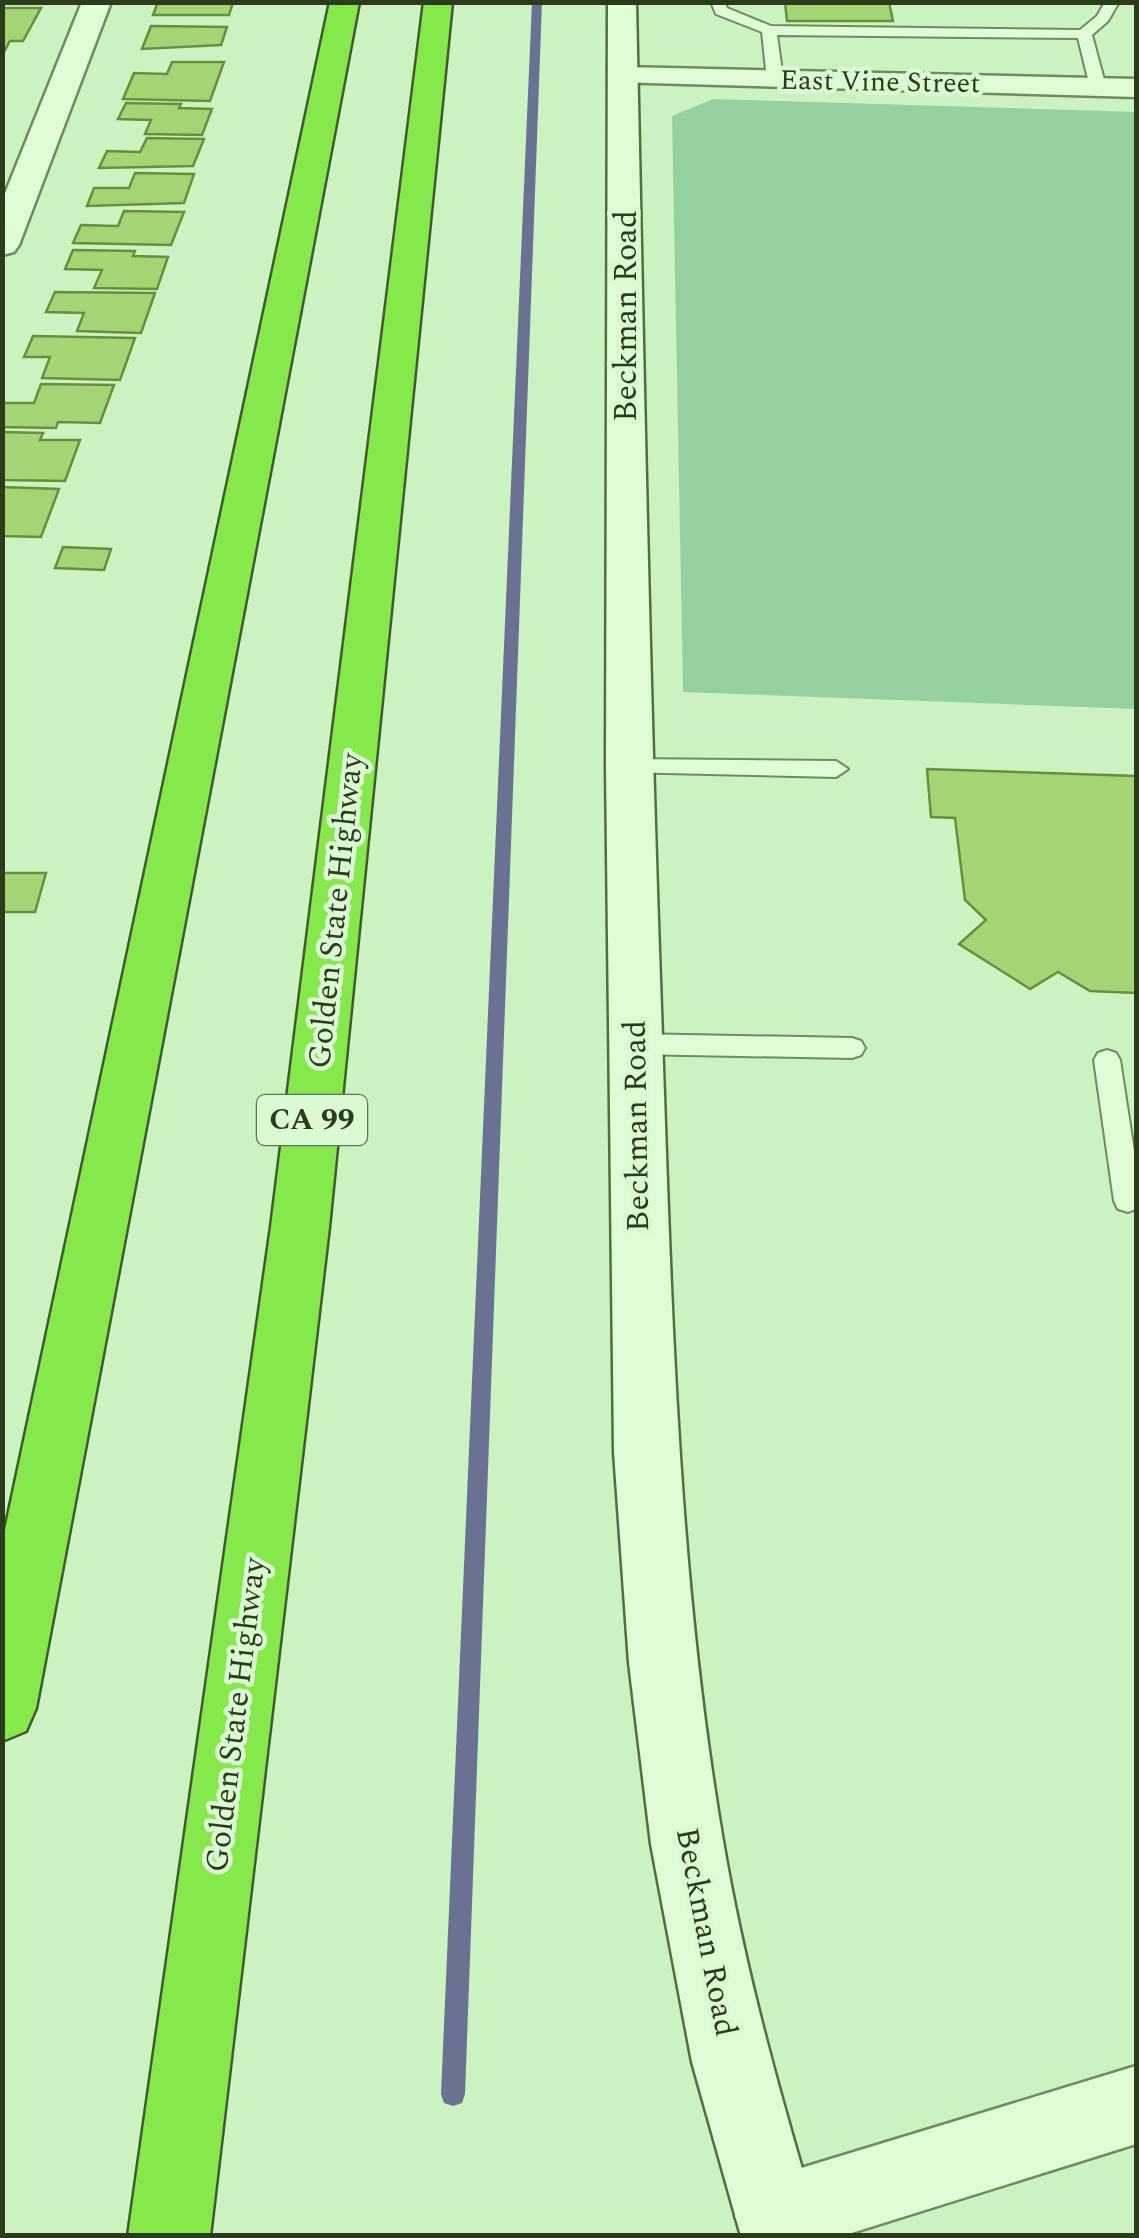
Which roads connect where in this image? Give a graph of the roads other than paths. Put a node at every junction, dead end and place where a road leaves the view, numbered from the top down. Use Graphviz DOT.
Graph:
graph roads {
  1 [pos="98,2"];
  2 [pos="345,2"];
  3 [pos="438,2"];
  4 [pos="622,2"];
  5 [pos="718,2"];
  6 [pos="1112,2"];
  7 [pos="768,30"];
  8 [pos="1084,34"];
  9 [pos="624,76"];
  10 [pos="775,79"];
  11 [pos="1098,87"];
  12 [pos="1136,88"];
  13 [pos="2,141"];
  14 [pos="44,142"];
  15 [pos="2,245"];
  16 [pos="629,766"];
  17 [pos="836,769"];
  18 [pos="634,1044"];
  19 [pos="852,1048"];
  20 [pos="1106,1060"];
  21 [pos="1128,1201"];
  22 [pos="2,1708"];
  23 [pos="1136,2105"];
  24 [pos="778,2226"];
  25 [pos="170,2236"];
  1 -- 14 [label="street"];
  2 -- 22 [label="highway"];
  3 -- 25 [label="highway, Golden State Highway / CA 99"];
  4 -- 9 [label="street, Beckman Road"];
  5 -- 7 [label="lane"];
  6 -- 8 [label="lane"];
  7 -- 8 [label="lane"];
  7 -- 10 [label="lane"];
  8 -- 11 [label="lane"];
  9 -- 10 [label="street, East Vine Street"];
  9 -- 16 [label="street, Beckman Road"];
  10 -- 11 [label="street, East Vine Street"];
  11 -- 12 [label="street, East Vine Street"];
  13 -- 14 [label="street"];
  14 -- 15 [label="street"];
  16 -- 17 [label="lane"];
  16 -- 18 [label="street, Beckman Road"];
  18 -- 19 [label="lane"];
  18 -- 24 [label="street, Beckman Road"];
  20 -- 21 [label="lane"];
  23 -- 24 [label="street"];
}
